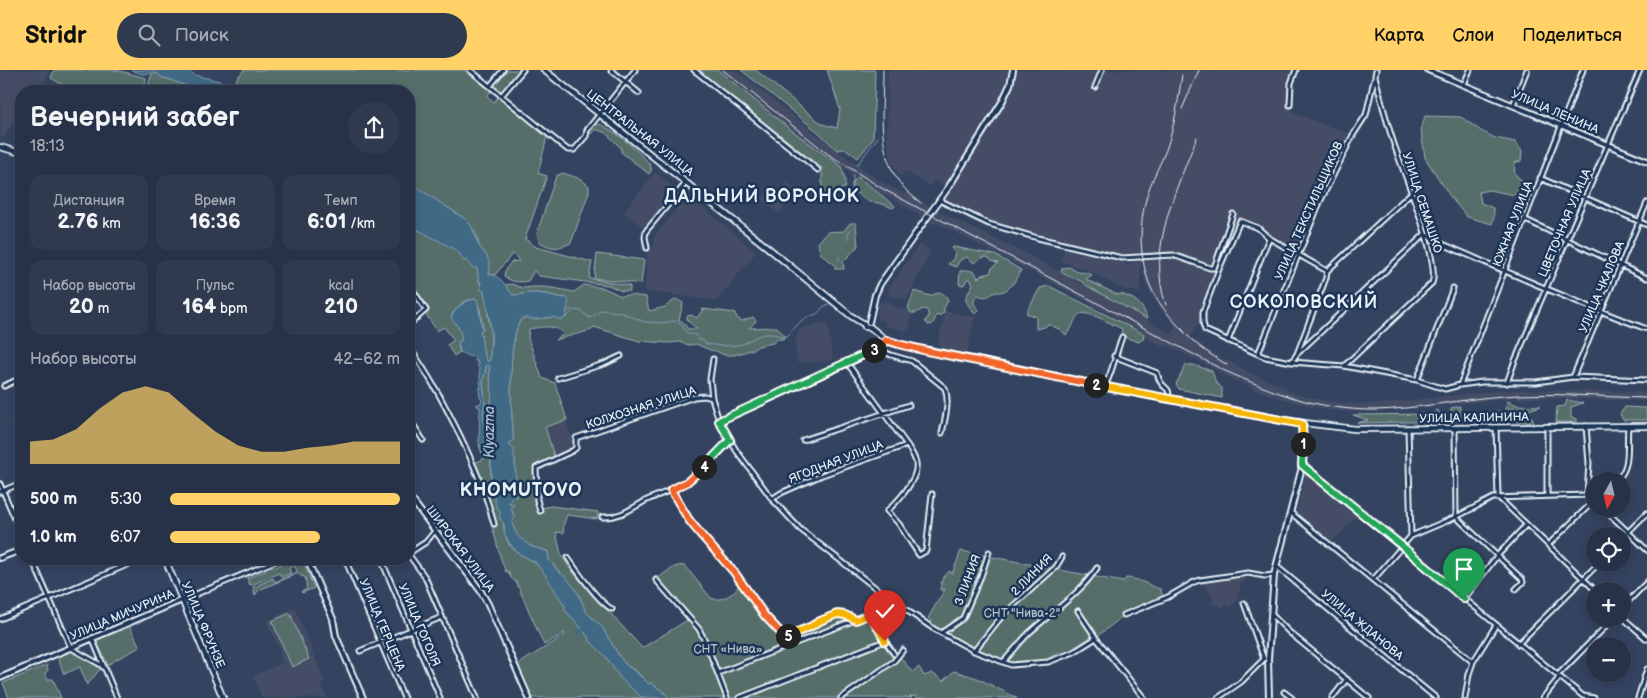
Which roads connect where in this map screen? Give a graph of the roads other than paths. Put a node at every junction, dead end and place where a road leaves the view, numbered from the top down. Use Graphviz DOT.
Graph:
graph roads {
  1 [pos="470,70"];
  2 [pos="503,70"];
  3 [pos="523,70"];
  4 [pos="544,70"];
  5 [pos="612,70"];
  6 [pos="635,70"];
  7 [pos="694,70"];
  8 [pos="1013,70"];
  9 [pos="1102,70"];
  10 [pos="1296,70"];
  11 [pos="1376,70"];
  12 [pos="1428,70"];
  13 [pos="1470,70"];
  14 [pos="1527,70"];
  15 [pos="1583,70"];
  16 [pos="1640,70"];
  17 [pos="1375,76"];
  18 [pos="626,82"];
  19 [pos="1464,84"];
  20 [pos="490,86"];
  21 [pos="1095,87"];
  22 [pos="639,93"];
  23 [pos="502,95"];
  24 [pos="1290,105"];
  25 [pos="1514,105"];
  26 [pos="600,114"];
  27 [pos="1561,124"];
  28 [pos="1608,144"];
  29 [pos="0,147"];
  30 [pos="15,152"];
  31 [pos="1647,161"];
  32 [pos="818,170"];
  33 [pos="1540,178"];
  34 [pos="686,183"];
  35 [pos="1412,192"];
  36 [pos="1586,198"];
  37 [pos="939,200"];
  38 [pos="1647,203"];
  39 [pos="1233,214"];
  40 [pos="1524,219"];
  41 [pos="1639,222"];
  42 [pos="1647,225"];
  43 [pos="1425,234"];
  44 [pos="1269,238"];
  45 [pos="1568,239"];
  46 [pos="648,248"];
  47 [pos="1299,254"];
  48 [pos="1621,265"];
  49 [pos="1327,271"];
  50 [pos="1505,271"];
  51 [pos="1647,278"];
  52 [pos="1453,288"];
  53 [pos="1546,289"];
  54 [pos="415,293"];
  55 [pos="1600,312"];
  56 [pos="415,320"];
  57 [pos="868,324"];
  58 [pos="1647,329"];
  59 [pos="1122,337"];
  60 [pos="886,340"];
  61 [pos="1228,341"];
  62 [pos="878,349"];
  63 [pos="1258,354"];
  64 [pos="1297,354"];
  65 [pos="415,355"];
  66 [pos="621,356"];
  67 [pos="1114,356"];
  68 [pos="713,359"];
  69 [pos="1292,362"];
  70 [pos="849,363"];
  71 [pos="1344,366"];
  72 [pos="1573,377"];
  73 [pos="558,378"];
  74 [pos="1417,380"];
  75 [pos="1647,380"];
  76 [pos="15,381"];
  77 [pos="1507,382"];
  78 [pos="1106,384"];
  79 [pos="1460,385"];
  80 [pos="4,386"];
  81 [pos="712,398"];
  82 [pos="1168,399"];
  83 [pos="909,405"];
  84 [pos="883,414"];
  85 [pos="719,421"];
  86 [pos="1302,424"];
  87 [pos="1586,426"];
  88 [pos="1628,426"];
  89 [pos="1647,426"];
  90 [pos="415,427"];
  91 [pos="1496,427"];
  92 [pos="1548,427"];
  93 [pos="1408,428"];
  94 [pos="1454,428"];
  95 [pos="942,433"];
  96 [pos="423,440"];
  97 [pos="730,440"];
  98 [pos="803,440"];
  99 [pos="907,445"];
  100 [pos="1302,465"];
  101 [pos="1588,472"];
  102 [pos="1624,472"];
  103 [pos="0,484"];
  104 [pos="15,487"];
  105 [pos="671,490"];
  106 [pos="2,492"];
  107 [pos="932,494"];
  108 [pos="1586,495"];
  109 [pos="1547,496"];
  110 [pos="1498,497"];
  111 [pos="772,499"];
  112 [pos="415,504"];
  113 [pos="1586,509"];
  114 [pos="540,511"];
  115 [pos="1291,513"];
  116 [pos="1647,513"];
  117 [pos="602,517"];
  118 [pos="1456,517"];
  119 [pos="1613,518"];
  120 [pos="15,520"];
  121 [pos="494,524"];
  122 [pos="1526,524"];
  123 [pos="1623,527"];
  124 [pos="1631,529"];
  125 [pos="435,531"];
  126 [pos="1631,535"];
  127 [pos="1411,536"];
  128 [pos="1548,545"];
  129 [pos="1402,546"];
  130 [pos="415,550"];
  131 [pos="1647,550"];
  132 [pos="15,552"];
  133 [pos="989,552"];
  134 [pos="1496,556"];
  135 [pos="1062,557"];
  136 [pos="0,558"];
  137 [pos="568,558"];
  138 [pos="415,563"];
  139 [pos="35,565"];
  140 [pos="127,565"];
  141 [pos="167,565"];
  142 [pos="266,565"];
  143 [pos="310,565"];
  144 [pos="348,565"];
  145 [pos="384,565"];
  146 [pos="1276,566"];
  147 [pos="1097,568"];
  148 [pos="1590,572"];
  149 [pos="1274,575"];
  150 [pos="1583,579"];
  151 [pos="656,580"];
  152 [pos="1373,580"];
  153 [pos="1586,582"];
  154 [pos="1647,582"];
  155 [pos="1516,589"];
  156 [pos="49,598"];
  157 [pos="1464,599"];
  158 [pos="1631,599"];
  159 [pos="182,600"];
  160 [pos="1244,603"];
  161 [pos="612,609"];
  162 [pos="1078,610"];
  163 [pos="1270,614"];
  164 [pos="1124,615"];
  165 [pos="442,617"];
  166 [pos="0,619"];
  167 [pos="856,620"];
  168 [pos="1496,625"];
  169 [pos="1631,625"];
  170 [pos="1605,627"];
  171 [pos="412,630"];
  172 [pos="941,633"];
  173 [pos="92,638"];
  174 [pos="1096,638"];
  175 [pos="1647,639"];
  176 [pos="885,641"];
  177 [pos="380,643"];
  178 [pos="1518,644"];
  179 [pos="71,648"];
  180 [pos="903,650"];
  181 [pos="974,651"];
  182 [pos="360,652"];
  183 [pos="894,654"];
  184 [pos="1266,659"];
  185 [pos="1004,662"];
  186 [pos="1473,662"];
  187 [pos="106,670"];
  188 [pos="1647,670"];
  189 [pos="718,673"];
  190 [pos="1558,675"];
  191 [pos="0,678"];
  192 [pos="1347,680"];
  193 [pos="1284,692"];
  194 [pos="117,698"];
  195 [pos="223,698"];
  196 [pos="363,698"];
  197 [pos="404,698"];
  198 [pos="440,698"];
  199 [pos="477,698"];
  200 [pos="529,698"];
  201 [pos="727,698"];
  202 [pos="739,698"];
  203 [pos="841,698"];
  204 [pos="1144,698"];
  205 [pos="1218,698"];
  206 [pos="1269,698"];
  207 [pos="1292,698"];
  208 [pos="1332,698"];
  209 [pos="1369,698"];
  210 [pos="1436,698"];
  211 [pos="1465,698"];
  212 [pos="1544,698"];
  213 [pos="1594,698"];
  214 [pos="1638,698"];
  1 -- 20 [label="street"];
  2 -- 20 [label="street"];
  3 -- 23 [label="street"];
  4 -- 26 [label="main road, ЦЕНТРАЛЬНАЯ УЛИЦА"];
  5 -- 18 [label="street"];
  6 -- 18 [label="street"];
  7 -- 32 [label="street"];
  8 -- 37 [label="street"];
  9 -- 21 [label="street"];
  10 -- 24 [label="street"];
  11 -- 17 [label="street, УЛИЦА СЕМАШКО"];
  12 -- 19 [label="street, УЛИЦА ЛЕНИНА"];
  13 -- 19 [label="street"];
  14 -- 25 [label="street"];
  15 -- 27 [label="street, ЮЖНАЯ УЛИЦА"];
  16 -- 28 [label="street, ЦВЕТОЧНАЯ УЛИЦА"];
  17 -- 35 [label="street, УЛИЦА СЕМАШКО"];
  17 -- 47 [label="street, УЛИЦА ТЕКСТИЛЬЩИКОВ"];
  18 -- 22 [label="street"];
  18 -- 26 [label="street"];
  19 -- 25 [label="street, УЛИЦА ЛЕНИНА"];
  20 -- 23 [label="street"];
  23 -- 26 [label="street"];
  25 -- 27 [label="street, УЛИЦА ЛЕНИНА"];
  26 -- 34 [label="main road, ЦЕНТРАЛЬНАЯ УЛИЦА"];
  27 -- 28 [label="street, УЛИЦА ЛЕНИНА"];
  27 -- 33 [label="street, ЮЖНАЯ УЛИЦА"];
  28 -- 31 [label="street, УЛИЦА ЛЕНИНА"];
  28 -- 36 [label="street, ЦВЕТОЧНАЯ УЛИЦА"];
  29 -- 30 [label="main road"];
  33 -- 36 [label="street"];
  33 -- 40 [label="street, ЮЖНАЯ УЛИЦА"];
  34 -- 46 [label="street"];
  34 -- 57 [label="main road, ЦЕНТРАЛЬНАЯ УЛИЦА"];
  35 -- 43 [label="street, УЛИЦА СЕМАШКО"];
  35 -- 49 [label="street"];
  36 -- 41 [label="street"];
  36 -- 45 [label="street, ЦВЕТОЧНАЯ УЛИЦА"];
  37 -- 39 [label="street"];
  37 -- 57 [label="street"];
  38 -- 41 [label="street, УЛИЦА ЧКАЛОВА"];
  40 -- 45 [label="street"];
  40 -- 50 [label="street, ЮЖНАЯ УЛИЦА"];
  41 -- 42 [label="street"];
  41 -- 48 [label="street, УЛИЦА ЧКАЛОВА"];
  43 -- 50 [label="street"];
  43 -- 64 [label="street"];
  43 -- 71 [label="street, УЛИЦА СЕМАШКО"];
  44 -- 47 [label="street"];
  44 -- 61 [label="street"];
  44 -- 61 [label="street"];
  45 -- 48 [label="street"];
  45 -- 53 [label="street, ЦВЕТОЧНАЯ УЛИЦА"];
  47 -- 49 [label="street"];
  47 -- 63 [label="street, УЛИЦА ТЕКСТИЛЬЩИКОВ"];
  48 -- 51 [label="street"];
  48 -- 55 [label="street, УЛИЦА ЧКАЛОВА"];
  49 -- 64 [label="street"];
  50 -- 53 [label="street"];
  50 -- 79 [label="street, ЮЖНАЯ УЛИЦА"];
  52 -- 74 [label="street"];
  53 -- 55 [label="street"];
  53 -- 77 [label="street, ЦВЕТОЧНАЯ УЛИЦА"];
  54 -- 56 [label="street"];
  55 -- 58 [label="street"];
  55 -- 72 [label="street, УЛИЦА ЧКАЛОВА"];
  57 -- 60 [label="main road, ЦЕНТРАЛЬНАЯ УЛИЦА"];
  59 -- 67 [label="street"];
  60 -- 62 [label="street"];
  60 -- 82 [label="main road, ЦЕНТРАЛЬНАЯ УЛИЦА"];
  61 -- 63 [label="street"];
  62 -- 70 [label="street"];
  62 -- 95 [label="street"];
  63 -- 69 [label="street"];
  64 -- 69 [label="street"];
  65 -- 121 [label="street"];
  66 -- 73 [label="street"];
  67 -- 78 [label="street"];
  67 -- 82 [label="street"];
  68 -- 81 [label="street"];
  69 -- 71 [label="street"];
  70 -- 84 [label="street"];
  70 -- 85 [label="street"];
  71 -- 74 [label="street"];
  72 -- 75 [label="street"];
  72 -- 77 [label="street"];
  74 -- 79 [label="street"];
  76 -- 80 [label="street"];
  77 -- 79 [label="street"];
  81 -- 85 [label="street"];
  81 -- 114 [label="street, КОЛХОЗНАЯ УЛИЦА"];
  82 -- 86 [label="main road, ЦЕНТРАЛЬНАЯ УЛИЦА"];
  83 -- 84 [label="street"];
  84 -- 98 [label="street"];
  84 -- 99 [label="street"];
  85 -- 97 [label="street"];
  86 -- 93 [label="main road, УЛИЦА КАЛИНИНА"];
  86 -- 100 [label="street"];
  87 -- 88 [label="main road, УЛИЦА КАЛИНИНА"];
  87 -- 92 [label="main road, УЛИЦА КАЛИНИНА"];
  87 -- 101 [label="street"];
  88 -- 89 [label="main road, УЛИЦА КАЛИНИНА"];
  88 -- 102 [label="street"];
  90 -- 96 [label="street"];
  91 -- 92 [label="main road, УЛИЦА КАЛИНИНА"];
  91 -- 94 [label="main road, УЛИЦА КАЛИНИНА"];
  91 -- 110 [label="street"];
  92 -- 109 [label="street"];
  93 -- 94 [label="main road, УЛИЦА КАЛИНИНА"];
  93 -- 127 [label="street"];
  94 -- 118 [label="street"];
  97 -- 105 [label="street"];
  97 -- 111 [label="street"];
  99 -- 107 [label="street"];
  99 -- 111 [label="street, ЯГОДНАЯ УЛИЦА"];
  100 -- 115 [label="street"];
  100 -- 129 [label="street"];
  103 -- 106 [label="street"];
  104 -- 106 [label="street"];
  105 -- 117 [label="street"];
  105 -- 167 [label="street"];
  106 -- 120 [label="street"];
  108 -- 109 [label="street"];
  109 -- 110 [label="street"];
  110 -- 118 [label="street"];
  110 -- 122 [label="street"];
  111 -- 172 [label="street"];
  112 -- 125 [label="street, ШИРОКАЯ УЛИЦА"];
  113 -- 128 [label="street"];
  115 -- 146 [label="street"];
  115 -- 152 [label="street"];
  116 -- 124 [label="street"];
  118 -- 127 [label="street"];
  118 -- 134 [label="street"];
  119 -- 123 [label="street"];
  122 -- 128 [label="street"];
  122 -- 134 [label="street"];
  125 -- 130 [label="street"];
  125 -- 200 [label="street, ШИРОКАЯ УЛИЦА"];
  126 -- 131 [label="street"];
  127 -- 129 [label="street"];
  128 -- 150 [label="street"];
  129 -- 152 [label="street"];
  129 -- 157 [label="street"];
  132 -- 136 [label="street"];
  133 -- 172 [label="street, 3 ЛИНИЯ"];
  134 -- 155 [label="street"];
  134 -- 157 [label="street"];
  135 -- 181 [label="street, 2 ЛИНИЯ"];
  137 -- 161 [label="street"];
  138 -- 165 [label="street"];
  139 -- 156 [label="street"];
  140 -- 156 [label="street"];
  141 -- 159 [label="main road, УЛИЦА ФРУНЗЕ"];
  142 -- 159 [label="street, УЛИЦА МИЧУРИНА"];
  143 -- 196 [label="street"];
  144 -- 177 [label="street, УЛИЦА ГЕРЦЕНА"];
  145 -- 171 [label="street, УЛИЦА ГОГОЛЯ"];
  146 -- 149 [label="street"];
  146 -- 210 [label="street, УЛИЦА ЖДАНОВА"];
  147 -- 185 [label="street"];
  148 -- 150 [label="street"];
  149 -- 163 [label="street"];
  149 -- 164 [label="street"];
  150 -- 153 [label="street"];
  150 -- 178 [label="street"];
  151 -- 189 [label="street"];
  152 -- 186 [label="street"];
  154 -- 158 [label="street"];
  156 -- 166 [label="street"];
  156 -- 179 [label="street"];
  157 -- 168 [label="street"];
  159 -- 173 [label="street, УЛИЦА МИЧУРИНА"];
  159 -- 195 [label="main road, УЛИЦА ФРУНЗЕ"];
  160 -- 184 [label="street"];
  162 -- 174 [label="street"];
  163 -- 184 [label="street"];
  163 -- 192 [label="street"];
  165 -- 171 [label="street"];
  165 -- 199 [label="street"];
  167 -- 176 [label="street"];
  167 -- 189 [label="street"];
  168 -- 178 [label="street"];
  168 -- 186 [label="street"];
  169 -- 175 [label="street"];
  170 -- 190 [label="street"];
  171 -- 177 [label="street"];
  171 -- 198 [label="street, УЛИЦА ГОГОЛЯ"];
  172 -- 181 [label="street"];
  173 -- 179 [label="street, УЛИЦА МИЧУРИНА"];
  173 -- 187 [label="street"];
  174 -- 185 [label="street"];
  174 -- 204 [label="street"];
  176 -- 183 [label="street"];
  176 -- 202 [label="street"];
  177 -- 182 [label="street"];
  177 -- 197 [label="street, УЛИЦА ГЕРЦЕНА"];
  178 -- 190 [label="street"];
  179 -- 187 [label="street"];
  179 -- 191 [label="street, УЛИЦА МИЧУРИНА"];
  180 -- 203 [label="street"];
  181 -- 185 [label="street"];
  184 -- 205 [label="street"];
  184 -- 206 [label="street"];
  186 -- 211 [label="street"];
  187 -- 194 [label="street"];
  188 -- 214 [label="street"];
  189 -- 201 [label="street"];
  190 -- 212 [label="street"];
  190 -- 213 [label="street"];
  192 -- 208 [label="street"];
  192 -- 209 [label="street"];
  193 -- 207 [label="street"];
}
